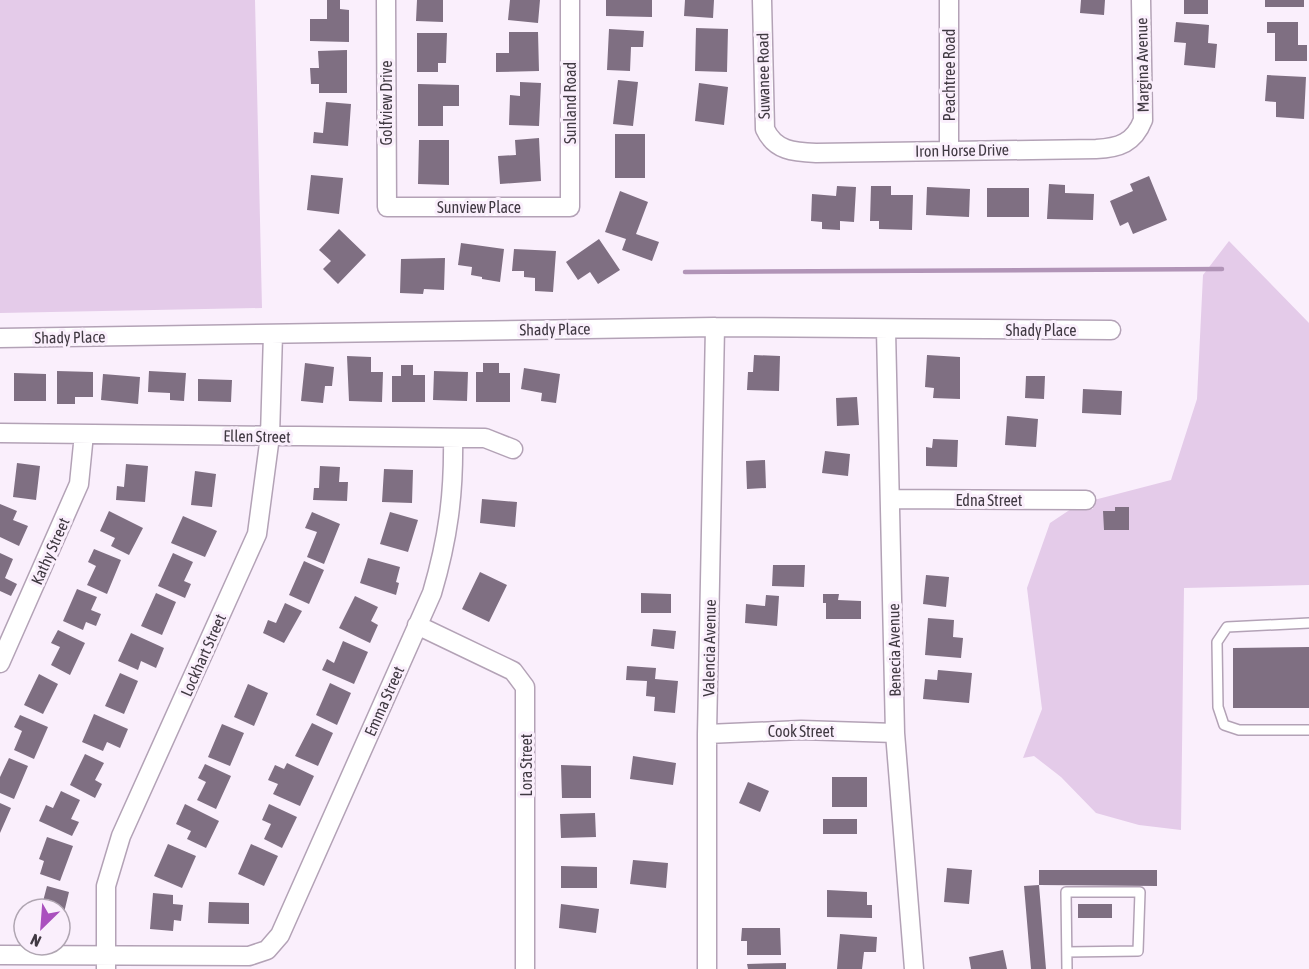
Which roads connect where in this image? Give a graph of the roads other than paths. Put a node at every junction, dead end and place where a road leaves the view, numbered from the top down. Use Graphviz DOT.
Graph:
graph roads {
  1 [pos="386,0"];
  2 [pos="570,0"];
  3 [pos="762,0"];
  4 [pos="949,0"];
  5 [pos="1141,0"];
  6 [pos="1139,129"];
  7 [pos="778,146"];
  8 [pos="949,150"];
  9 [pos="387,207"];
  10 [pos="570,207"];
  11 [pos="715,327"];
  12 [pos="886,330"];
  13 [pos="1111,330"];
  14 [pos="273,334"];
  15 [pos="0,338"];
  16 [pos="0,433"];
  17 [pos="84,434"];
  18 [pos="270,436"];
  19 [pos="453,438"];
  20 [pos="513,449"];
  21 [pos="891,499"];
  22 [pos="1086,500"];
  23 [pos="1309,623"];
  24 [pos="417,625"];
  25 [pos="0,663"];
  26 [pos="1309,730"];
  27 [pos="895,733"];
  28 [pos="707,734"];
  29 [pos="1067,952"];
  30 [pos="0,955"];
  31 [pos="106,963"];
  32 [pos="525,969"];
  33 [pos="707,969"];
  34 [pos="914,969"];
  35 [pos="1067,969"];
  1 -- 9 [label="street, Golfview Drive"];
  2 -- 10 [label="street, Sunland Road"];
  3 -- 7 [label="street, Suwanee Road"];
  4 -- 8 [label="street, Peachtree Road"];
  5 -- 6 [label="street, Margina Avenue"];
  6 -- 8 [label="street, Iron Horse Drive"];
  7 -- 8 [label="street, Iron Horse Drive"];
  9 -- 10 [label="street, Sunview Place"];
  11 -- 12 [label="street, Shady Place"];
  11 -- 14 [label="street, Shady Place"];
  11 -- 28 [label="street, Valencia Avenue"];
  12 -- 13 [label="street, Shady Place"];
  12 -- 21 [label="street, Benecia Avenue"];
  14 -- 15 [label="street, Shady Place"];
  14 -- 18 [label="street, Lockhart Street"];
  16 -- 17 [label="street, Ellen Street"];
  17 -- 18 [label="street, Ellen Street"];
  17 -- 25 [label="street, Kathy Street"];
  18 -- 19 [label="street, Ellen Street"];
  18 -- 31 [label="street, Lockhart Street"];
  19 -- 20 [label="street, Ellen Street"];
  19 -- 24 [label="street, Emma Street"];
  21 -- 22 [label="street, Edna Street"];
  21 -- 27 [label="street, Benecia Avenue"];
  23 -- 26 [label="lane"];
  24 -- 31 [label="street, Emma Street"];
  24 -- 32 [label="street, Lora Street"];
  27 -- 28 [label="street, Cook Street"];
  27 -- 34 [label="street, Benecia Avenue"];
  28 -- 33 [label="street, Valencia Avenue"];
  29 -- 29 [label="lane"];
  29 -- 35 [label="lane"];
  30 -- 31 [label="street"];
}
